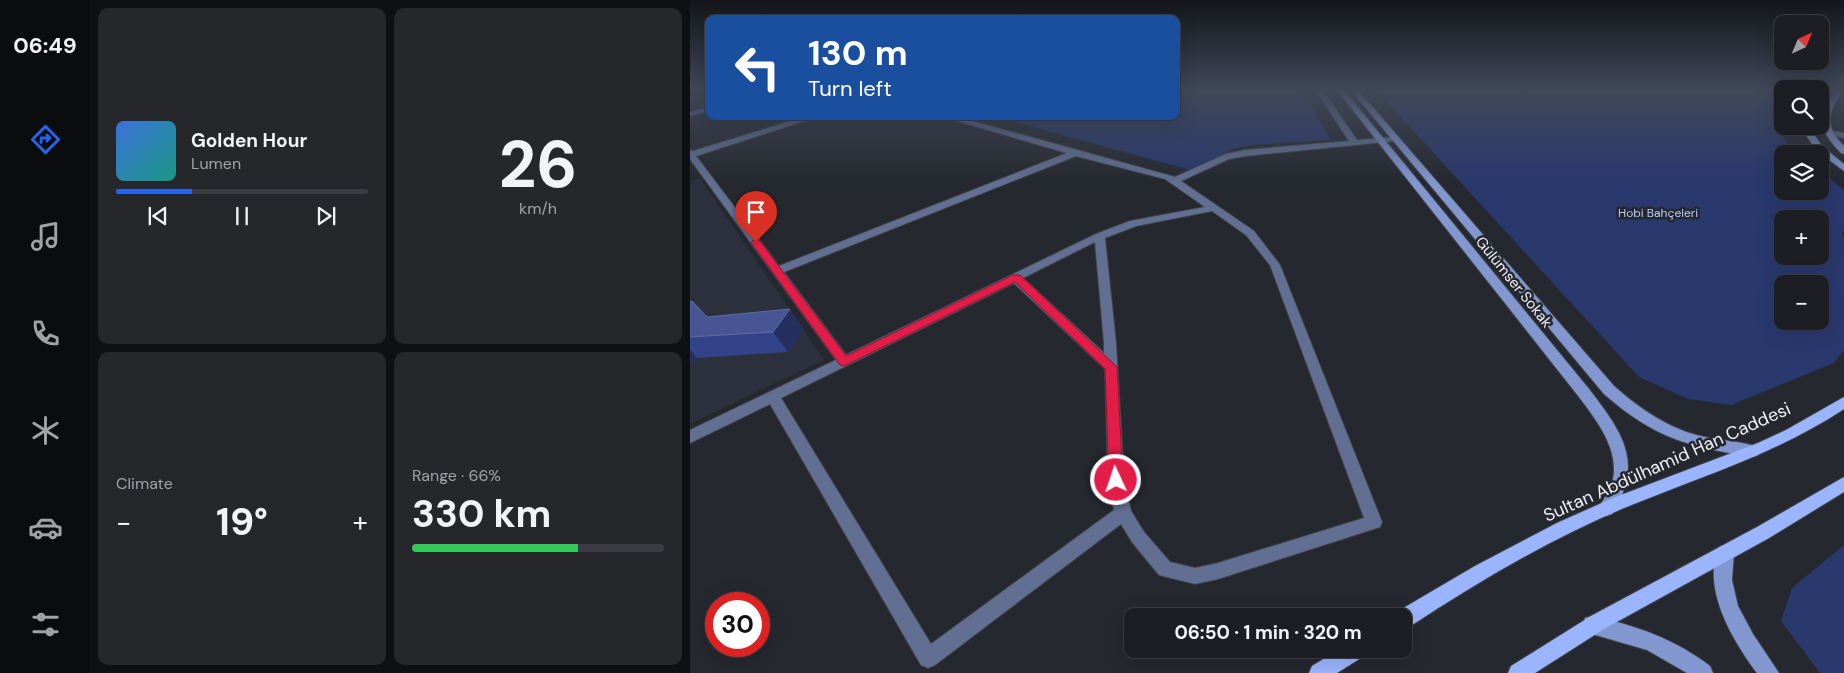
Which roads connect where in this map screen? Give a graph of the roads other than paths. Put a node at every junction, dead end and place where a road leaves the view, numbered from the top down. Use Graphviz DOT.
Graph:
graph roads {
  1 [pos="801,120"];
  2 [pos="960,120"];
  3 [pos="1340,120"];
  4 [pos="1364,120"];
  5 [pos="1380,120"];
  6 [pos="1829,132"];
  7 [pos="1810,135"];
  8 [pos="1844,136"];
  9 [pos="1395,139"];
  10 [pos="1380,140"];
  11 [pos="1354,142"];
  12 [pos="1844,151"];
  13 [pos="1075,153"];
  14 [pos="690,154"];
  15 [pos="1844,168"];
  16 [pos="1174,180"];
  17 [pos="1214,208"];
  18 [pos="1100,236"];
  19 [pos="777,271"];
  20 [pos="1016,278"];
  21 [pos="844,362"];
  22 [pos="1111,367"];
  23 [pos="773,397"];
  24 [pos="1844,402"];
  25 [pos="690,437"];
  26 [pos="1753,451"];
  27 [pos="1844,484"];
  28 [pos="1606,509"];
  29 [pos="1123,513"];
  30 [pos="1725,553"];
  31 [pos="1412,614"];
  32 [pos="1592,625"];
  33 [pos="1343,658"];
  34 [pos="1319,673"];
  35 [pos="1518,673"];
  36 [pos="1703,673"];
  37 [pos="1769,673"];
  1 -- 14 [label="street"];
  2 -- 13 [label="street"];
  3 -- 11 [label="street"];
  4 -- 10 [label="street, Gülümser Sokak"];
  5 -- 9 [label="street"];
  6 -- 8 [label="street"];
  6 -- 12 [label="street"];
  7 -- 15 [label="street"];
  9 -- 10 [label="street"];
  9 -- 26 [label="street"];
  10 -- 11 [label="street"];
  10 -- 28 [label="street, Gülümser Sokak"];
  11 -- 16 [label="street"];
  13 -- 16 [label="street"];
  13 -- 19 [label="street"];
  14 -- 19 [label="street"];
  16 -- 17 [label="street"];
  17 -- 18 [label="street"];
  17 -- 29 [label="street"];
  18 -- 20 [label="street"];
  18 -- 22 [label="street"];
  19 -- 21 [label="street"];
  20 -- 21 [label="street"];
  20 -- 22 [label="street"];
  21 -- 23 [label="street"];
  22 -- 29 [label="street"];
  23 -- 25 [label="street"];
  23 -- 29 [label="street"];
  24 -- 26 [label="main road, Sultan Abdülhamid Han Caddesi"];
  26 -- 28 [label="main road, Sultan Abdülhamid Han Caddesi"];
  27 -- 30 [label="main road"];
  28 -- 31 [label="main road, Sultan Abdülhamid Han Caddesi"];
  30 -- 32 [label="main road"];
  30 -- 37 [label="street"];
  32 -- 35 [label="main road"];
  32 -- 36 [label="street"];
  33 -- 34 [label="main road"];
}
